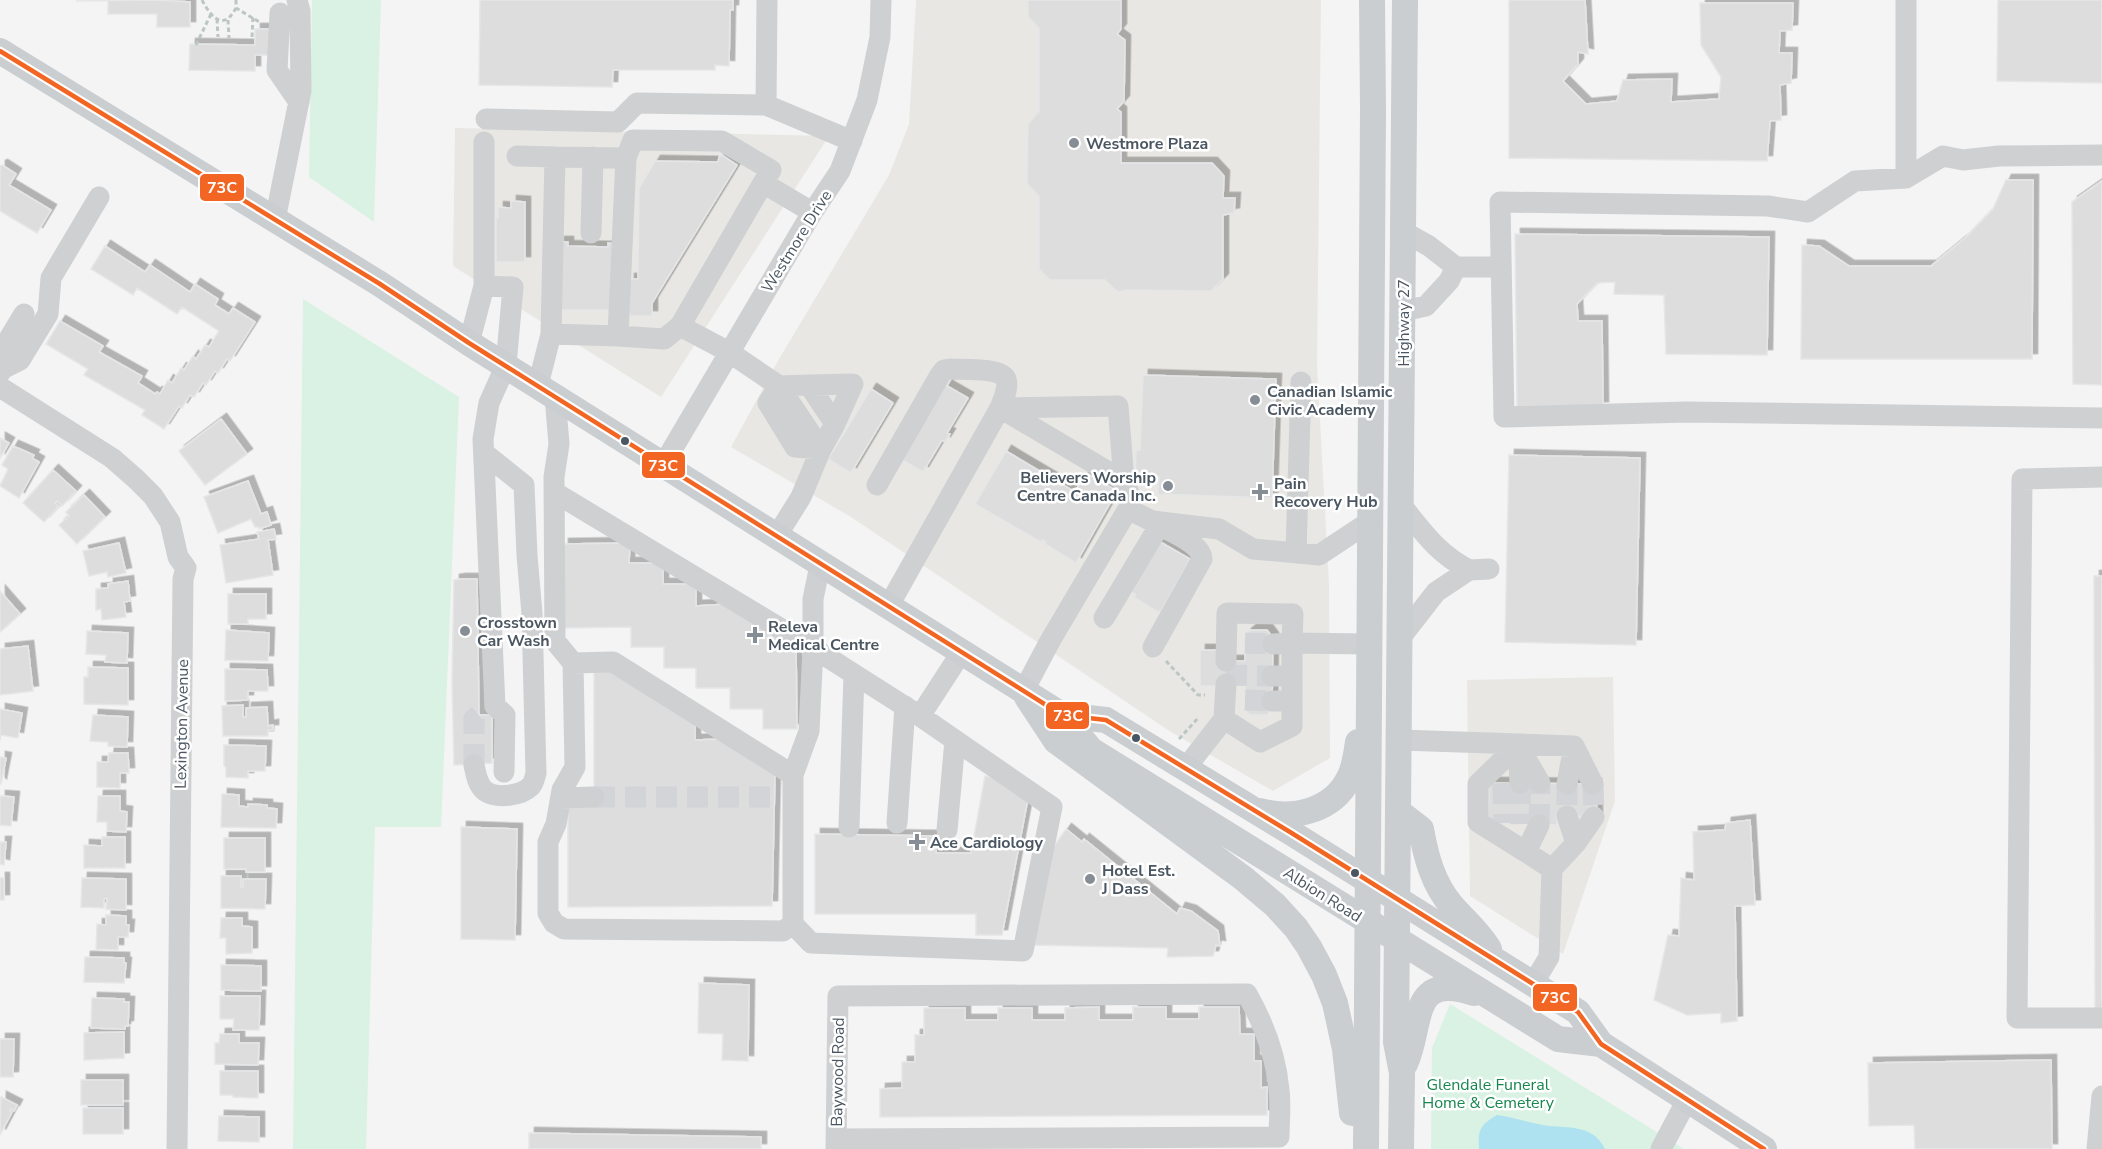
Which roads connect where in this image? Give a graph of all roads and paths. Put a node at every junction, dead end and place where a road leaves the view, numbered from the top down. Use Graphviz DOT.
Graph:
graph roads {
  1 [pos="202,0"];
  2 [pos="236,0"];
  3 [pos="767,0"];
  4 [pos="881,0"];
  5 [pos="1372,0"];
  6 [pos="1405,0"];
  7 [pos="1906,0"];
  8 [pos="236,8"];
  9 [pos="281,13"];
  10 [pos="211,14"];
  11 [pos="253,16"];
  12 [pos="217,20"];
  13 [pos="228,20"];
  14 [pos="218,37"];
  15 [pos="252,37"];
  16 [pos="229,38"];
  17 [pos="196,45"];
  18 [pos="0,51"];
  19 [pos="766,105"];
  20 [pos="486,119"];
  21 [pos="852,141"];
  22 [pos="484,142"];
  23 [pos="2102,155"];
  24 [pos="517,156"];
  25 [pos="555,157"];
  26 [pos="592,157"];
  27 [pos="626,158"];
  28 [pos="1906,178"];
  29 [pos="763,183"];
  30 [pos="99,197"];
  31 [pos="812,212"];
  32 [pos="275,220"];
  33 [pos="1404,232"];
  34 [pos="591,234"];
  35 [pos="1456,267"];
  36 [pos="1501,267"];
  37 [pos="484,286"];
  38 [pos="1403,311"];
  39 [pos="24,314"];
  40 [pos="680,326"];
  41 [pos="551,334"];
  42 [pos="618,336"];
  43 [pos="469,343"];
  44 [pos="729,352"];
  45 [pos="506,365"];
  46 [pos="1,376"];
  47 [pos="1300,382"];
  48 [pos="809,385"];
  49 [pos="779,386"];
  50 [pos="546,391"];
  51 [pos="1000,408"];
  52 [pos="2102,418"];
  53 [pos="836,424"];
  54 [pos="821,449"];
  55 [pos="484,453"];
  56 [pos="663,465"];
  57 [pos="1124,481"];
  58 [pos="2098,482"];
  59 [pos="877,485"];
  60 [pos="554,492"];
  61 [pos="1402,506"];
  62 [pos="1128,508"];
  63 [pos="1369,522"];
  64 [pos="1156,523"];
  65 [pos="776,537"];
  66 [pos="1296,553"];
  67 [pos="820,565"];
  68 [pos="888,607"];
  69 [pos="1104,618"];
  70 [pos="1401,637"];
  71 [pos="1282,643"];
  72 [pos="1369,644"];
  73 [pos="1153,647"];
  74 [pos="813,648"];
  75 [pos="1232,649"];
  76 [pos="961,653"];
  77 [pos="573,663"];
  78 [pos="854,674"];
  79 [pos="1023,692"];
  80 [pos="1225,700"];
  81 [pos="912,711"];
  82 [pos="1201,714"];
  83 [pos="1062,715"];
  84 [pos="1368,717"];
  85 [pos="955,740"];
  86 [pos="1400,740"];
  87 [pos="1178,741"];
  88 [pos="1518,745"];
  89 [pos="474,765"];
  90 [pos="1185,769"];
  91 [pos="504,772"];
  92 [pos="793,776"];
  93 [pos="1580,784"];
  94 [pos="561,798"];
  95 [pos="594,798"];
  96 [pos="1253,809"];
  97 [pos="1399,812"];
  98 [pos="1581,816"];
  99 [pos="897,824"];
  100 [pos="849,827"];
  101 [pos="947,830"];
  102 [pos="1526,852"];
  103 [pos="1552,869"];
  104 [pos="1367,880"];
  105 [pos="1398,900"];
  106 [pos="1367,921"];
  107 [pos="793,924"];
  108 [pos="1397,940"];
  109 [pos="1497,962"];
  110 [pos="1533,984"];
  111 [pos="1497,1001"];
  112 [pos="2102,1018"];
  113 [pos="1601,1044"];
  114 [pos="1401,1073"];
  115 [pos="2102,1096"];
  116 [pos="1687,1100"];
  117 [pos="836,1144"];
  118 [pos="177,1149"];
  119 [pos="1354,1149"];
  120 [pos="1366,1149"];
  121 [pos="1401,1149"];
  122 [pos="1661,1149"];
  123 [pos="1764,1149"];
  124 [pos="2097,1149"];
  1 -- 10 [label="path"];
  2 -- 8 [label="path"];
  3 -- 19 [label="street"];
  4 -- 21 [label="street, Westmore Drive"];
  5 -- 63 [label="main road, Highway 27"];
  6 -- 33 [label="main road, Highway 27"];
  7 -- 28 [label="street"];
  8 -- 11 [label="path"];
  8 -- 13 [label="path"];
  9 -- 11 [label="path"];
  9 -- 32 [label="street"];
  10 -- 12 [label="path"];
  10 -- 17 [label="path"];
  11 -- 15 [label="path"];
  12 -- 13 [label="path"];
  12 -- 14 [label="path"];
  13 -- 16 [label="path"];
  18 -- 32 [label="main road, Albion Road"];
  19 -- 20 [label="street"];
  19 -- 21 [label="street"];
  21 -- 31 [label="street, Westmore Drive"];
  22 -- 37 [label="street"];
  23 -- 28 [label="street"];
  24 -- 25 [label="street"];
  25 -- 26 [label="street"];
  25 -- 41 [label="street"];
  26 -- 27 [label="street"];
  26 -- 34 [label="street"];
  27 -- 29 [label="street"];
  27 -- 42 [label="street"];
  28 -- 36 [label="street"];
  29 -- 31 [label="street"];
  29 -- 40 [label="street"];
  30 -- 46 [label="street"];
  31 -- 44 [label="street, Westmore Drive"];
  32 -- 43 [label="main road, Albion Road"];
  33 -- 35 [label="street"];
  33 -- 38 [label="main road, Highway 27"];
  35 -- 36 [label="street"];
  35 -- 38 [label="street"];
  36 -- 52 [label="street"];
  37 -- 43 [label="street"];
  37 -- 45 [label="street"];
  38 -- 61 [label="main road, Highway 27"];
  39 -- 46 [label="street"];
  40 -- 42 [label="street"];
  40 -- 44 [label="street"];
  41 -- 42 [label="street"];
  41 -- 50 [label="street"];
  43 -- 45 [label="main road, Albion Road"];
  44 -- 49 [label="street"];
  44 -- 56 [label="street, Westmore Drive"];
  45 -- 50 [label="main road, Albion Road"];
  45 -- 55 [label="street"];
  46 -- 118 [label="street, Lexington Avenue"];
  47 -- 66 [label="street"];
  48 -- 49 [label="street"];
  48 -- 53 [label="street"];
  48 -- 53 [label="street"];
  49 -- 54 [label="street"];
  50 -- 56 [label="main road, Albion Road"];
  50 -- 60 [label="street"];
  51 -- 57 [label="street"];
  51 -- 57 [label="street"];
  51 -- 59 [label="street"];
  51 -- 68 [label="street"];
  53 -- 54 [label="street"];
  54 -- 65 [label="street"];
  55 -- 89 [label="street"];
  55 -- 91 [label="street"];
  56 -- 65 [label="main road, Albion Road"];
  57 -- 62 [label="street"];
  58 -- 112 [label="street"];
  60 -- 74 [label="street"];
  60 -- 77 [label="street"];
  61 -- 70 [label="main road, Highway 27"];
  61 -- 70 [label="street"];
  62 -- 64 [label="street"];
  62 -- 79 [label="street"];
  63 -- 66 [label="street"];
  63 -- 72 [label="main road, Highway 27"];
  64 -- 66 [label="street"];
  64 -- 69 [label="street"];
  64 -- 73 [label="street"];
  65 -- 67 [label="main road, Albion Road"];
  67 -- 68 [label="main road, Albion Road"];
  67 -- 74 [label="street"];
  68 -- 76 [label="main road, Albion Road"];
  70 -- 86 [label="main road, Highway 27"];
  71 -- 72 [label="street"];
  71 -- 75 [label="street"];
  71 -- 80 [label="street"];
  72 -- 84 [label="main road, Highway 27"];
  73 -- 80 [label="path"];
  74 -- 78 [label="street"];
  74 -- 92 [label="street"];
  76 -- 79 [label="main road, Albion Road"];
  76 -- 81 [label="street"];
  77 -- 92 [label="street"];
  77 -- 94 [label="street"];
  78 -- 81 [label="street"];
  78 -- 100 [label="street"];
  79 -- 83 [label="main road, Albion Road"];
  79 -- 119 [label="main road"];
  80 -- 90 [label="street"];
  81 -- 85 [label="street"];
  81 -- 99 [label="street"];
  82 -- 87 [label="path"];
  83 -- 90 [label="main road, Albion Road"];
  83 -- 106 [label="main road, Albion Road"];
  84 -- 96 [label="main road"];
  84 -- 104 [label="main road, Highway 27"];
  85 -- 101 [label="street"];
  85 -- 107 [label="street"];
  86 -- 88 [label="street"];
  86 -- 97 [label="main road, Highway 27"];
  88 -- 88 [label="street"];
  88 -- 93 [label="street"];
  88 -- 102 [label="street"];
  90 -- 96 [label="main road, Albion Road"];
  92 -- 107 [label="street"];
  94 -- 95 [label="street"];
  94 -- 107 [label="street"];
  96 -- 104 [label="main road, Albion Road"];
  97 -- 105 [label="main road, Highway 27"];
  97 -- 109 [label="main road"];
  98 -- 103 [label="street"];
  102 -- 102 [label="street"];
  102 -- 103 [label="street"];
  103 -- 110 [label="street"];
  104 -- 105 [label="main road, Albion Road"];
  104 -- 106 [label="main road, Highway 27"];
  105 -- 108 [label="main road, Highway 27"];
  105 -- 109 [label="main road, Albion Road"];
  106 -- 108 [label="main road, Albion Road"];
  106 -- 120 [label="main road, Highway 27"];
  108 -- 111 [label="main road, Albion Road"];
  108 -- 114 [label="main road, Highway 27"];
  109 -- 110 [label="main road, Albion Road"];
  110 -- 113 [label="main road, Albion Road"];
  111 -- 113 [label="main road, Albion Road"];
  111 -- 114 [label="main road"];
  113 -- 116 [label="main road, Albion Road"];
  114 -- 121 [label="main road, Highway 27"];
  115 -- 124 [label="street"];
  116 -- 122 [label="street"];
  116 -- 123 [label="main road, Albion Road"];
  117 -- 117 [label="street, Baywood Road"];
}
